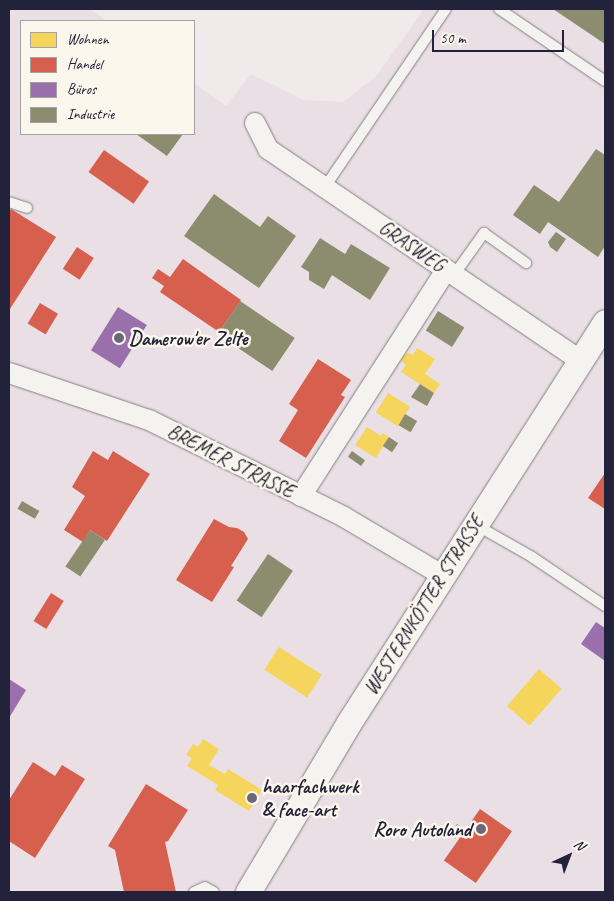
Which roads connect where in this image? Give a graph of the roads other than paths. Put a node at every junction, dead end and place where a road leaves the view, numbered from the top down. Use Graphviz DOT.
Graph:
graph roads {
  1 [pos="446,9"];
  2 [pos="500,9"];
  3 [pos="605,81"];
  4 [pos="255,123"];
  5 [pos="325,187"];
  6 [pos="9,202"];
  7 [pos="27,208"];
  8 [pos="526,263"];
  9 [pos="450,272"];
  10 [pos="605,322"];
  11 [pos="580,360"];
  12 [pos="9,373"];
  13 [pos="301,496"];
  14 [pos="475,524"];
  15 [pos="442,575"];
  16 [pos="605,606"];
  17 [pos="194,892"];
  18 [pos="214,892"];
  19 [pos="248,892"];
  1 -- 5 [label="lane"];
  2 -- 3 [label="lane"];
  4 -- 5 [label="street, GRASWEG"];
  5 -- 9 [label="street, GRASWEG"];
  6 -- 7 [label="lane"];
  8 -- 9 [label="lane"];
  9 -- 11 [label="street, GRASWEG"];
  9 -- 13 [label="street"];
  10 -- 11 [label="street, WESTERNKÖTTER STRASSE"];
  11 -- 14 [label="street, WESTERNKÖTTER STRASSE"];
  12 -- 13 [label="street, BREMER STRASSE"];
  13 -- 15 [label="street, BREMER STRASSE"];
  14 -- 15 [label="street, WESTERNKÖTTER STRASSE"];
  14 -- 16 [label="lane"];
  15 -- 19 [label="street, WESTERNKÖTTER STRASSE"];
  17 -- 18 [label="lane"];
}
